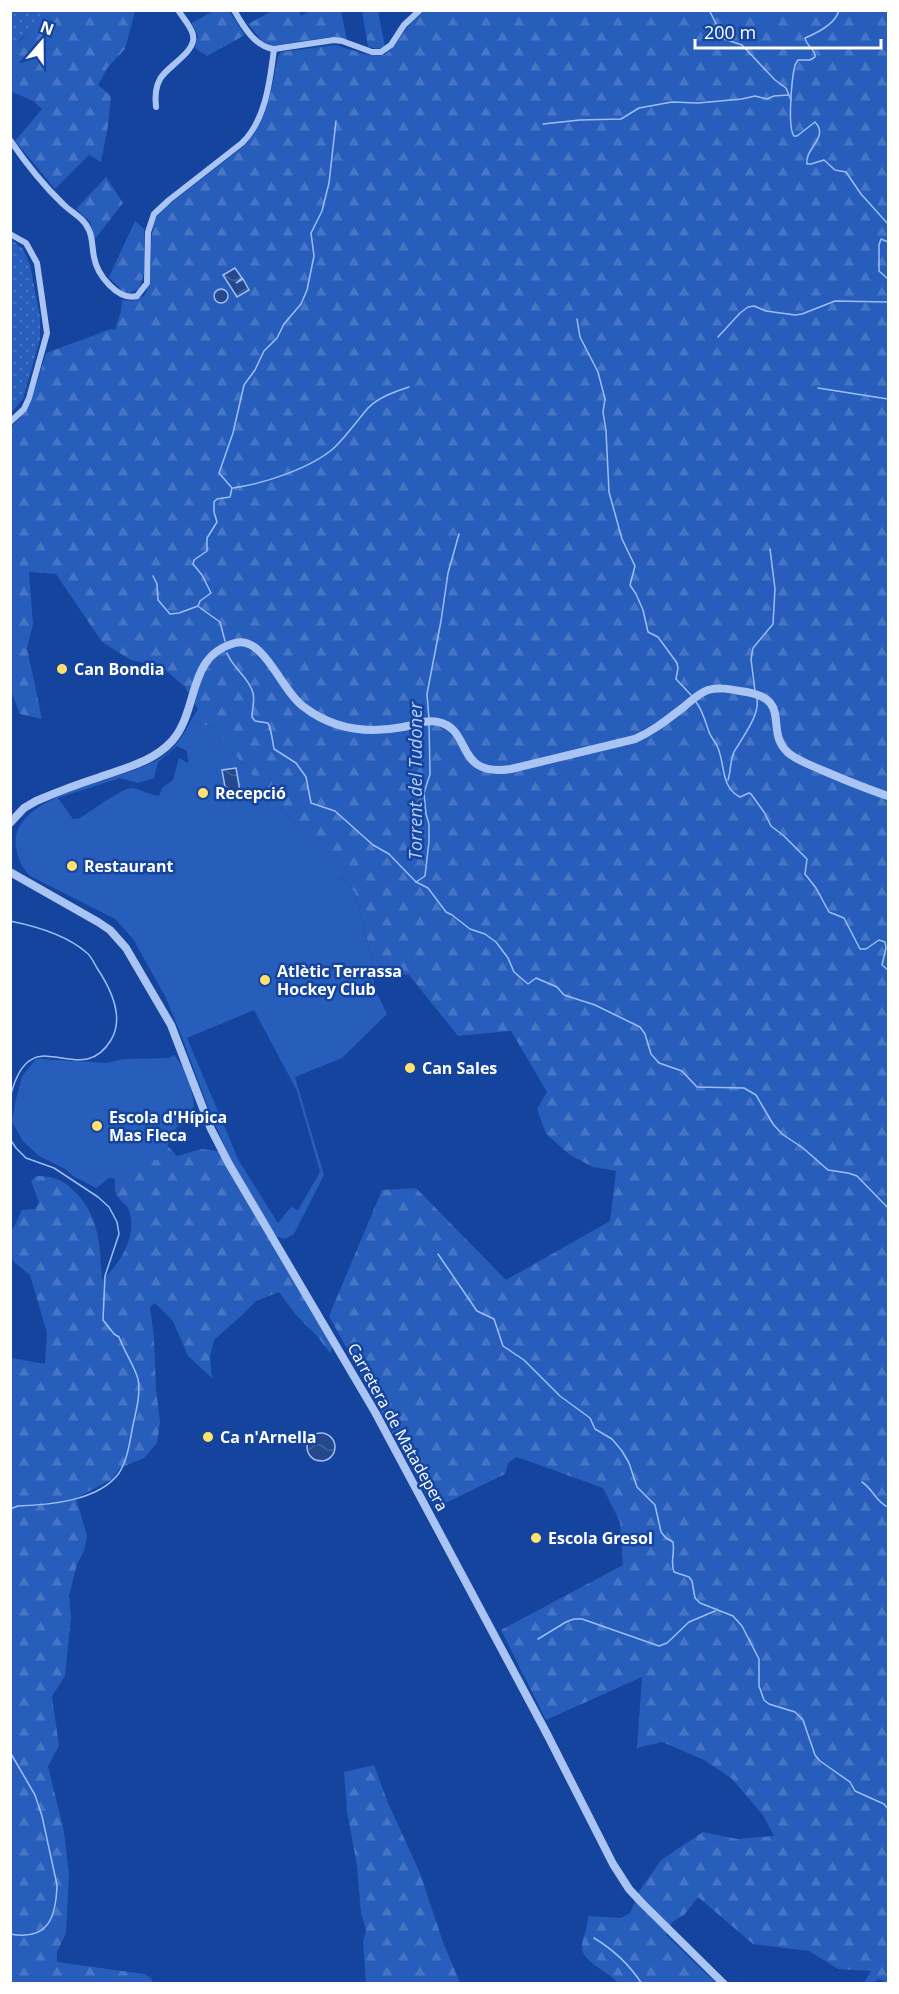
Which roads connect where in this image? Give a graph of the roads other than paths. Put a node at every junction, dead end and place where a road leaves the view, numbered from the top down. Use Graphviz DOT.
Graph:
graph roads {
  1 [pos="178,10"];
  2 [pos="234,10"];
  3 [pos="420,10"];
  4 [pos="274,49"];
  5 [pos="156,107"];
  6 [pos="10,140"];
  7 [pos="10,234"];
  8 [pos="10,423"];
  9 [pos="888,796"];
  10 [pos="10,823"];
  11 [pos="12,871"];
  12 [pos="724,1983"];
  1 -- 5 [label="street"];
  2 -- 4 [label="street"];
  3 -- 4 [label="street"];
  4 -- 6 [label="street"];
  7 -- 8 [label="street"];
  9 -- 10 [label="street"];
  11 -- 12 [label="street, Carretera de Matadepera"];
}
